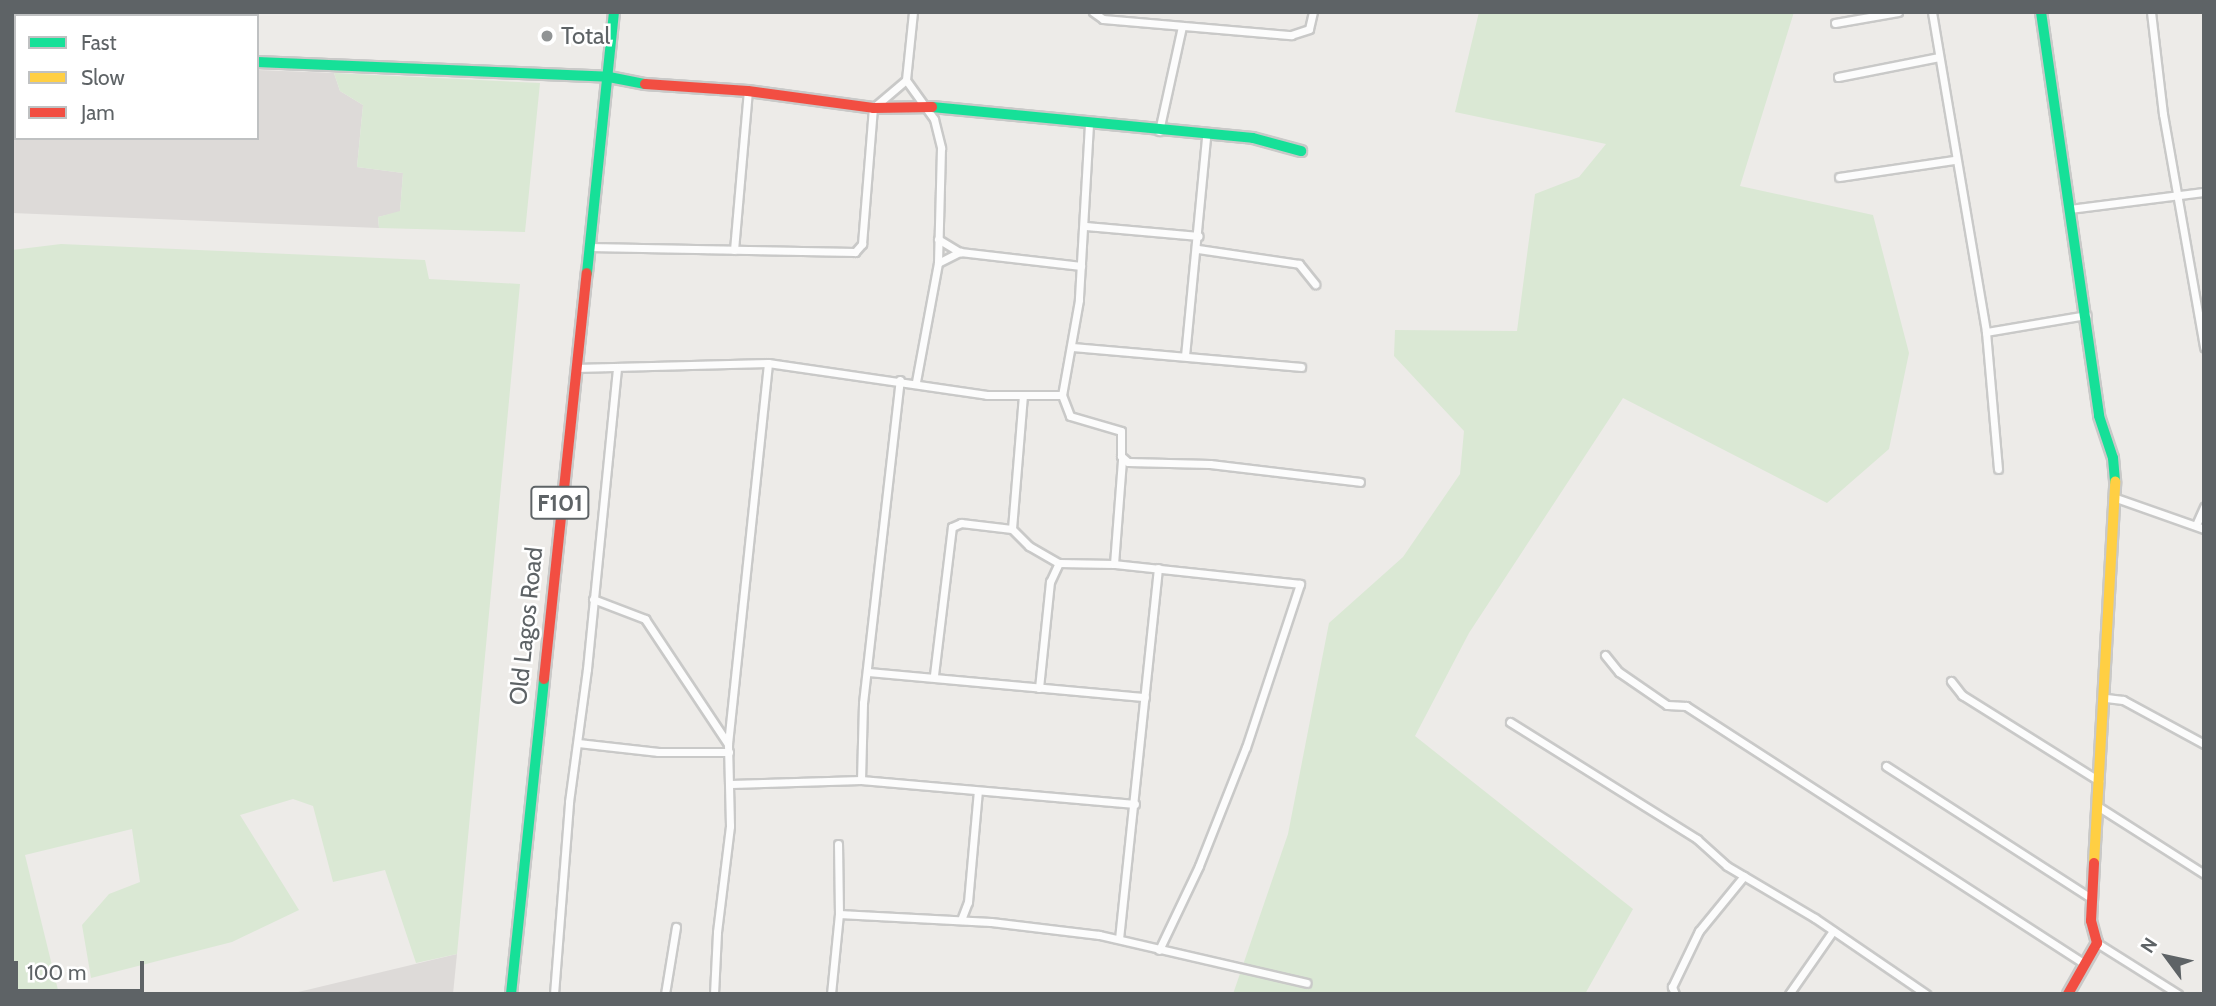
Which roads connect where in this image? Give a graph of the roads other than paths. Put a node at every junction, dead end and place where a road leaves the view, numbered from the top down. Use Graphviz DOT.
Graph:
graph roads {
  1 [pos="614,12"];
  2 [pos="913,12"];
  3 [pos="1093,12"];
  4 [pos="1313,12"];
  5 [pos="1898,12"];
  6 [pos="1932,12"];
  7 [pos="2041,12"];
  8 [pos="2151,12"];
  9 [pos="1835,23"];
  10 [pos="1182,26"];
  11 [pos="1939,57"];
  12 [pos="259,62"];
  13 [pos="609,77"];
  14 [pos="1838,77"];
  15 [pos="906,80"];
  16 [pos="748,91"];
  17 [pos="873,108"];
  18 [pos="928,110"];
  19 [pos="1089,124"];
  20 [pos="1159,131"];
  21 [pos="1206,136"];
  22 [pos="1301,151"];
  23 [pos="1954,160"];
  24 [pos="1839,177"];
  25 [pos="2204,192"];
  26 [pos="2177,197"];
  27 [pos="2069,209"];
  28 [pos="1086,226"];
  29 [pos="1199,236"];
  30 [pos="938,239"];
  31 [pos="589,247"];
  32 [pos="1198,249"];
  33 [pos="734,250"];
  34 [pos="960,252"];
  35 [pos="938,263"];
  36 [pos="1081,266"];
  37 [pos="1315,284"];
  38 [pos="2087,315"];
  39 [pos="1986,332"];
  40 [pos="1073,347"];
  41 [pos="2204,347"];
  42 [pos="1185,356"];
  43 [pos="768,363"];
  44 [pos="1301,367"];
  45 [pos="575,368"];
  46 [pos="617,368"];
  47 [pos="900,380"];
  48 [pos="916,382"];
  49 [pos="1023,395"];
  50 [pos="1062,395"];
  51 [pos="1122,460"];
  52 [pos="1997,469"];
  53 [pos="1360,482"];
  54 [pos="2116,498"];
  55 [pos="2204,508"];
  56 [pos="2200,527"];
  57 [pos="1012,529"];
  58 [pos="1059,564"];
  59 [pos="1114,564"];
  60 [pos="1158,569"];
  61 [pos="593,599"];
  62 [pos="1605,655"];
  63 [pos="869,672"];
  64 [pos="934,675"];
  65 [pos="1951,681"];
  66 [pos="1039,688"];
  67 [pos="1145,697"];
  68 [pos="2106,698"];
  69 [pos="1510,722"];
  70 [pos="578,743"];
  71 [pos="2204,744"];
  72 [pos="729,748"];
  73 [pos="1886,766"];
  74 [pos="861,780"];
  75 [pos="2099,781"];
  76 [pos="731,785"];
  77 [pos="978,791"];
  78 [pos="1135,804"];
  79 [pos="2099,807"];
  80 [pos="838,844"];
  81 [pos="2204,874"];
  82 [pos="1744,876"];
  83 [pos="2091,898"];
  84 [pos="839,914"];
  85 [pos="961,920"];
  86 [pos="676,927"];
  87 [pos="1833,931"];
  88 [pos="1119,939"];
  89 [pos="2097,943"];
  90 [pos="1159,950"];
  91 [pos="2085,964"];
  92 [pos="1307,983"];
  93 [pos="511,994"];
  94 [pos="555,994"];
  95 [pos="665,994"];
  96 [pos="714,994"];
  97 [pos="831,994"];
  98 [pos="1675,994"];
  99 [pos="1789,994"];
  100 [pos="1926,994"];
  101 [pos="2068,994"];
  102 [pos="2178,994"];
  1 -- 13 [label="street, Old Lagos Road / F101"];
  2 -- 15 [label="street"];
  3 -- 10 [label="street"];
  4 -- 10 [label="street"];
  5 -- 9 [label="street"];
  6 -- 11 [label="street"];
  7 -- 27 [label="street"];
  8 -- 26 [label="street"];
  10 -- 20 [label="street"];
  11 -- 14 [label="street"];
  11 -- 23 [label="street"];
  12 -- 13 [label="street"];
  13 -- 16 [label="street"];
  13 -- 31 [label="street, Old Lagos Road / F101"];
  15 -- 17 [label="street"];
  15 -- 18 [label="street"];
  16 -- 17 [label="street"];
  16 -- 33 [label="street"];
  17 -- 18 [label="street"];
  17 -- 33 [label="street"];
  18 -- 19 [label="street"];
  18 -- 30 [label="street"];
  19 -- 20 [label="street"];
  19 -- 28 [label="street"];
  20 -- 21 [label="street"];
  21 -- 22 [label="street"];
  21 -- 29 [label="street"];
  23 -- 24 [label="street"];
  23 -- 39 [label="street"];
  25 -- 26 [label="street"];
  26 -- 27 [label="street"];
  26 -- 41 [label="street"];
  27 -- 38 [label="street"];
  28 -- 29 [label="street"];
  28 -- 36 [label="street"];
  29 -- 32 [label="street"];
  30 -- 34 [label="street"];
  30 -- 35 [label="street"];
  31 -- 33 [label="street"];
  31 -- 45 [label="street, Old Lagos Road / F101"];
  32 -- 37 [label="street"];
  32 -- 42 [label="street"];
  34 -- 35 [label="street"];
  34 -- 36 [label="street"];
  35 -- 48 [label="street"];
  36 -- 40 [label="street"];
  38 -- 39 [label="street"];
  38 -- 54 [label="street"];
  39 -- 52 [label="street"];
  40 -- 42 [label="street"];
  40 -- 50 [label="street"];
  42 -- 44 [label="street"];
  43 -- 46 [label="street"];
  43 -- 47 [label="street"];
  43 -- 72 [label="street"];
  45 -- 46 [label="street"];
  45 -- 93 [label="street, Old Lagos Road / F101"];
  46 -- 61 [label="street"];
  47 -- 48 [label="street"];
  47 -- 63 [label="street"];
  48 -- 49 [label="street"];
  49 -- 50 [label="street"];
  49 -- 57 [label="street"];
  50 -- 51 [label="street"];
  51 -- 53 [label="street"];
  51 -- 59 [label="street"];
  54 -- 56 [label="street"];
  54 -- 68 [label="street"];
  55 -- 56 [label="street"];
  57 -- 58 [label="street"];
  57 -- 64 [label="street"];
  58 -- 59 [label="street"];
  58 -- 66 [label="street"];
  59 -- 60 [label="street"];
  60 -- 67 [label="street"];
  60 -- 90 [label="street"];
  61 -- 70 [label="street"];
  61 -- 72 [label="street"];
  62 -- 91 [label="street"];
  63 -- 64 [label="street"];
  63 -- 74 [label="street"];
  64 -- 66 [label="street"];
  65 -- 75 [label="street"];
  66 -- 67 [label="street"];
  67 -- 78 [label="street"];
  68 -- 71 [label="street"];
  68 -- 75 [label="street"];
  69 -- 82 [label="street"];
  70 -- 72 [label="street"];
  70 -- 94 [label="street"];
  72 -- 76 [label="street"];
  73 -- 83 [label="street"];
  74 -- 76 [label="street"];
  74 -- 77 [label="street"];
  75 -- 79 [label="street"];
  76 -- 96 [label="street"];
  77 -- 78 [label="street"];
  77 -- 85 [label="street"];
  78 -- 88 [label="street"];
  79 -- 81 [label="street"];
  79 -- 83 [label="street"];
  80 -- 84 [label="street"];
  82 -- 87 [label="street"];
  82 -- 98 [label="street"];
  83 -- 89 [label="street"];
  84 -- 85 [label="street"];
  84 -- 97 [label="street"];
  85 -- 88 [label="street"];
  86 -- 95 [label="street"];
  87 -- 99 [label="street"];
  87 -- 100 [label="street"];
  88 -- 90 [label="street"];
  89 -- 91 [label="street"];
  89 -- 102 [label="street"];
  90 -- 92 [label="street"];
  91 -- 101 [label="street"];
}
